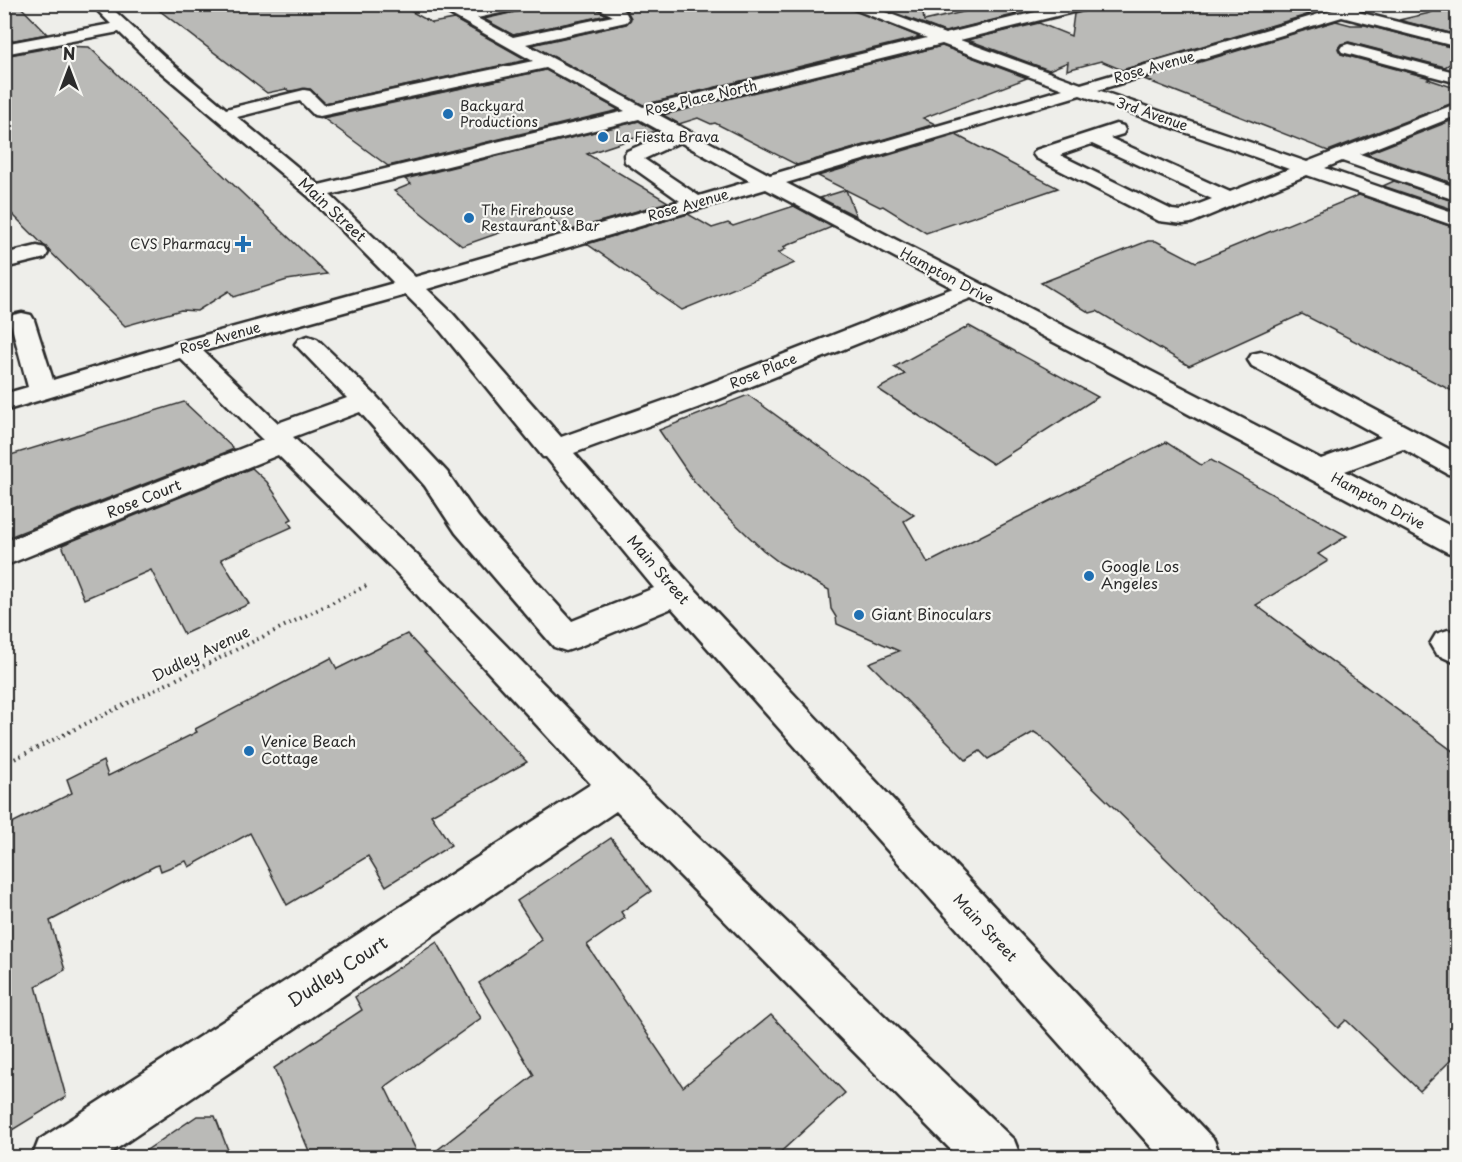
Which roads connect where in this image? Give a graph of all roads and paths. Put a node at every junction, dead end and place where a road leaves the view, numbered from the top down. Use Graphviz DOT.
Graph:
graph roads {
  1 [pos="98,4"];
  2 [pos="439,4"];
  3 [pos="524,4"];
  4 [pos="598,4"];
  5 [pos="848,4"];
  6 [pos="1312,4"];
  7 [pos="1370,4"];
  8 [pos="1085,5"];
  9 [pos="1341,13"];
  10 [pos="462,16"];
  11 [pos="121,27"];
  12 [pos="946,39"];
  13 [pos="511,42"];
  14 [pos="1458,42"];
  15 [pos="4,49"];
  16 [pos="1348,49"];
  17 [pos="550,62"];
  18 [pos="1458,78"];
  19 [pos="1079,89"];
  20 [pos="327,90"];
  21 [pos="304,95"];
  22 [pos="1458,108"];
  23 [pos="638,113"];
  24 [pos="223,115"];
  25 [pos="1436,117"];
  26 [pos="1458,124"];
  27 [pos="1116,130"];
  28 [pos="680,135"];
  29 [pos="1094,138"];
  30 [pos="1343,155"];
  31 [pos="1309,168"];
  32 [pos="769,182"];
  33 [pos="315,192"];
  34 [pos="1458,195"];
  35 [pos="1231,200"];
  36 [pos="696,203"];
  37 [pos="1458,221"];
  38 [pos="37,254"];
  39 [pos="4,261"];
  40 [pos="410,285"];
  41 [pos="972,289"];
  42 [pos="22,320"];
  43 [pos="308,344"];
  44 [pos="185,348"];
  45 [pos="1261,360"];
  46 [pos="43,391"];
  47 [pos="365,401"];
  48 [pos="4,403"];
  49 [pos="1405,438"];
  50 [pos="278,439"];
  51 [pos="553,450"];
  52 [pos="1458,467"];
  53 [pos="1320,470"];
  54 [pos="1458,544"];
  55 [pos="4,555"];
  56 [pos="408,565"];
  57 [pos="677,592"];
  58 [pos="4,764"];
  59 [pos="619,787"];
  60 [pos="57,1158"];
  61 [pos="996,1158"];
  62 [pos="1196,1158"];
  1 -- 11 [label="street, Main Street"];
  2 -- 10 [label="street, Hampton Drive"];
  3 -- 10 [label="street"];
  4 -- 13 [label="street"];
  5 -- 12 [label="street, 3rd Avenue"];
  6 -- 9 [label="street"];
  7 -- 9 [label="street, Rose Avenue"];
  8 -- 12 [label="street, Rose Place North"];
  9 -- 14 [label="street"];
  9 -- 19 [label="street, Rose Avenue"];
  10 -- 13 [label="street, Hampton Drive"];
  11 -- 15 [label="street"];
  11 -- 24 [label="street, Main Street"];
  12 -- 19 [label="street, 3rd Avenue"];
  12 -- 23 [label="street, Rose Place North"];
  13 -- 17 [label="street, Hampton Drive"];
  16 -- 18 [label="street"];
  17 -- 21 [label="street"];
  17 -- 23 [label="street, Hampton Drive"];
  19 -- 31 [label="street, 3rd Avenue"];
  19 -- 32 [label="street, Rose Avenue"];
  20 -- 21 [label="street"];
  21 -- 24 [label="street"];
  22 -- 25 [label="street"];
  23 -- 28 [label="street, Hampton Drive"];
  23 -- 33 [label="street, Rose Place North"];
  24 -- 33 [label="street, Main Street"];
  25 -- 26 [label="street"];
  25 -- 30 [label="street"];
  27 -- 29 [label="street"];
  28 -- 32 [label="street, Hampton Drive"];
  28 -- 36 [label="street"];
  29 -- 35 [label="street"];
  29 -- 35 [label="street"];
  30 -- 31 [label="street"];
  30 -- 34 [label="street"];
  31 -- 35 [label="street"];
  31 -- 37 [label="street, 3rd Avenue"];
  32 -- 36 [label="street, Rose Avenue"];
  32 -- 41 [label="street, Hampton Drive"];
  33 -- 40 [label="street, Main Street"];
  36 -- 40 [label="street, Rose Avenue"];
  38 -- 39 [label="street"];
  40 -- 44 [label="street, Rose Avenue"];
  40 -- 51 [label="street, Main Street"];
  41 -- 51 [label="street, Rose Place"];
  41 -- 53 [label="street, Hampton Drive"];
  42 -- 46 [label="street"];
  43 -- 47 [label="street"];
  44 -- 46 [label="street, Rose Avenue"];
  44 -- 50 [label="street"];
  45 -- 49 [label="street"];
  46 -- 48 [label="street, Rose Avenue"];
  47 -- 50 [label="street, Rose Court"];
  47 -- 57 [label="street"];
  49 -- 52 [label="street"];
  49 -- 53 [label="street"];
  50 -- 55 [label="street, Rose Court"];
  50 -- 56 [label="street"];
  51 -- 57 [label="street, Main Street"];
  53 -- 54 [label="street, Hampton Drive"];
  56 -- 58 [label="path, Dudley Avenue"];
  56 -- 59 [label="street"];
  57 -- 62 [label="street, Main Street"];
  59 -- 60 [label="street, Dudley Court"];
  59 -- 61 [label="street"];
}
